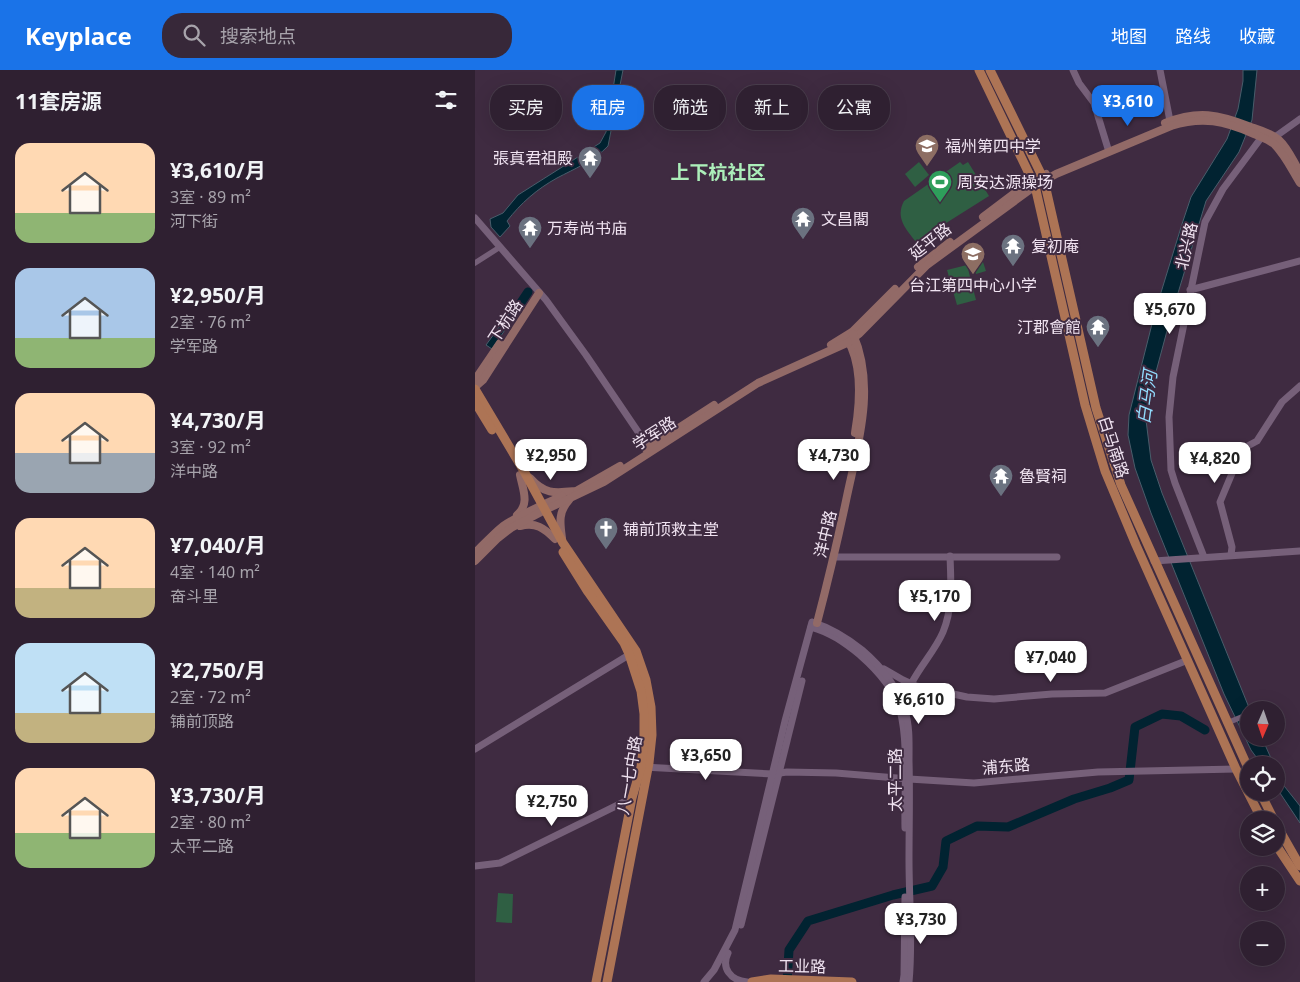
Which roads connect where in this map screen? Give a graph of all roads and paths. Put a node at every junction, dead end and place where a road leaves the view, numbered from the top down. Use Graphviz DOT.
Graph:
graph roads {
  1 [pos="979,70"];
  2 [pos="1073,70"];
  3 [pos="1160,70"];
  4 [pos="992,71"];
  5 [pos="1300,119"];
  6 [pos="1171,124"];
  7 [pos="1260,133"];
  8 [pos="1273,139"];
  9 [pos="1108,150"];
  10 [pos="1300,172"];
  11 [pos="1043,178"];
  12 [pos="1034,183"];
  13 [pos="1300,183"];
  14 [pos="475,218"];
  15 [pos="500,246"];
  16 [pos="1300,261"];
  17 [pos="475,263"];
  18 [pos="1190,290"];
  19 [pos="538,292"];
  20 [pos="851,337"];
  21 [pos="475,380"];
  22 [pos="1300,386"];
  23 [pos="475,388"];
  24 [pos="475,402"];
  25 [pos="649,448"];
  26 [pos="523,474"];
  27 [pos="575,491"];
  28 [pos="570,499"];
  29 [pos="541,509"];
  30 [pos="510,526"];
  31 [pos="559,541"];
  32 [pos="1300,551"];
  33 [pos="475,553"];
  34 [pos="1231,555"];
  35 [pos="950,556"];
  36 [pos="834,557"];
  37 [pos="1057,557"];
  38 [pos="1204,557"];
  39 [pos="475,561"];
  40 [pos="1154,561"];
  41 [pos="814,625"];
  42 [pos="633,653"];
  43 [pos="1187,660"];
  44 [pos="878,665"];
  45 [pos="911,685"];
  46 [pos="906,713"];
  47 [pos="1240,718"];
  48 [pos="1227,723"];
  49 [pos="475,749"];
  50 [pos="1242,756"];
  51 [pos="645,765"];
  52 [pos="1236,769"];
  53 [pos="775,772"];
  54 [pos="907,779"];
  55 [pos="632,798"];
  56 [pos="1257,811"];
  57 [pos="1285,840"];
  58 [pos="1283,856"];
  59 [pos="475,866"];
  60 [pos="1300,866"];
  61 [pos="1300,881"];
  62 [pos="907,887"];
  63 [pos="596,982"];
  64 [pos="607,982"];
  65 [pos="703,982"];
  66 [pos="747,982"];
  67 [pos="752,982"];
  68 [pos="852,982"];
  69 [pos="903,982"];
  70 [pos="909,982"];
  1 -- 12 [label="main road, 白马南路"];
  2 -- 9 [label="street"];
  3 -- 6 [label="street"];
  4 -- 11 [label="main road"];
  5 -- 8 [label="street"];
  6 -- 7 [label="main road, 延平路"];
  6 -- 9 [label="main road, 延平路"];
  7 -- 8 [label="main road, 延平路"];
  7 -- 18 [label="street, 北兴路"];
  8 -- 10 [label="main road"];
  8 -- 13 [label="main road"];
  9 -- 11 [label="main road, 延平路"];
  11 -- 12 [label="main road, 延平路"];
  11 -- 40 [label="main road"];
  12 -- 20 [label="main road, 延平路"];
  12 -- 43 [label="main road, 白马南路"];
  14 -- 15 [label="street"];
  15 -- 17 [label="street"];
  15 -- 19 [label="street"];
  16 -- 18 [label="street"];
  18 -- 38 [label="street, 北兴路"];
  19 -- 21 [label="main road, 下杭路"];
  19 -- 23 [label="main road, 下杭路"];
  19 -- 25 [label="street"];
  20 -- 25 [label="main road, 学军路"];
  20 -- 28 [label="main road, 学军路"];
  20 -- 36 [label="main road, 洋中路"];
  20 -- 41 [label="main road, 洋中路"];
  22 -- 34 [label="street"];
  23 -- 26 [label="main road"];
  24 -- 26 [label="main road"];
  25 -- 27 [label="main road, 学军路"];
  26 -- 27 [label="main road"];
  26 -- 29 [label="main road, 八一七中路"];
  26 -- 30 [label="main road"];
  27 -- 29 [label="main road, 学军路"];
  28 -- 29 [label="main road, 学军路"];
  28 -- 31 [label="main road"];
  29 -- 30 [label="main road, 学军路"];
  29 -- 31 [label="main road, 八一七中路"];
  30 -- 31 [label="main road"];
  30 -- 33 [label="main road, 学军路"];
  30 -- 39 [label="main road, 学军路"];
  31 -- 42 [label="main road, 八一七中路"];
  32 -- 34 [label="street"];
  34 -- 38 [label="street"];
  35 -- 36 [label="street"];
  35 -- 37 [label="street"];
  35 -- 45 [label="street"];
  36 -- 41 [label="main road, 洋中路"];
  38 -- 40 [label="street"];
  40 -- 48 [label="main road"];
  41 -- 44 [label="street, 太平二路"];
  41 -- 53 [label="street"];
  41 -- 54 [label="street, 太平二路"];
  42 -- 49 [label="street"];
  42 -- 51 [label="main road, 八一七中路"];
  43 -- 45 [label="street"];
  43 -- 52 [label="main road, 白马南路"];
  44 -- 45 [label="street"];
  44 -- 46 [label="street, 太平二路"];
  45 -- 46 [label="street"];
  46 -- 54 [label="street, 太平二路"];
  47 -- 48 [label="street"];
  48 -- 50 [label="main road"];
  51 -- 53 [label="street, 浦东路"];
  51 -- 55 [label="main road, 八一七中路"];
  51 -- 64 [label="main road, 八一七中路"];
  52 -- 54 [label="street, 浦东路"];
  52 -- 56 [label="main road, 白马南路"];
  53 -- 54 [label="street, 浦东路"];
  53 -- 65 [label="street"];
  53 -- 66 [label="street"];
  54 -- 62 [label="street, 太平二路"];
  55 -- 59 [label="street"];
  55 -- 63 [label="main road, 八一七中路"];
  57 -- 60 [label="main road"];
  58 -- 61 [label="main road"];
  62 -- 69 [label="street, 太平二路"];
  62 -- 70 [label="street, 太平二路"];
  67 -- 68 [label="main road, 工业路"];
}
